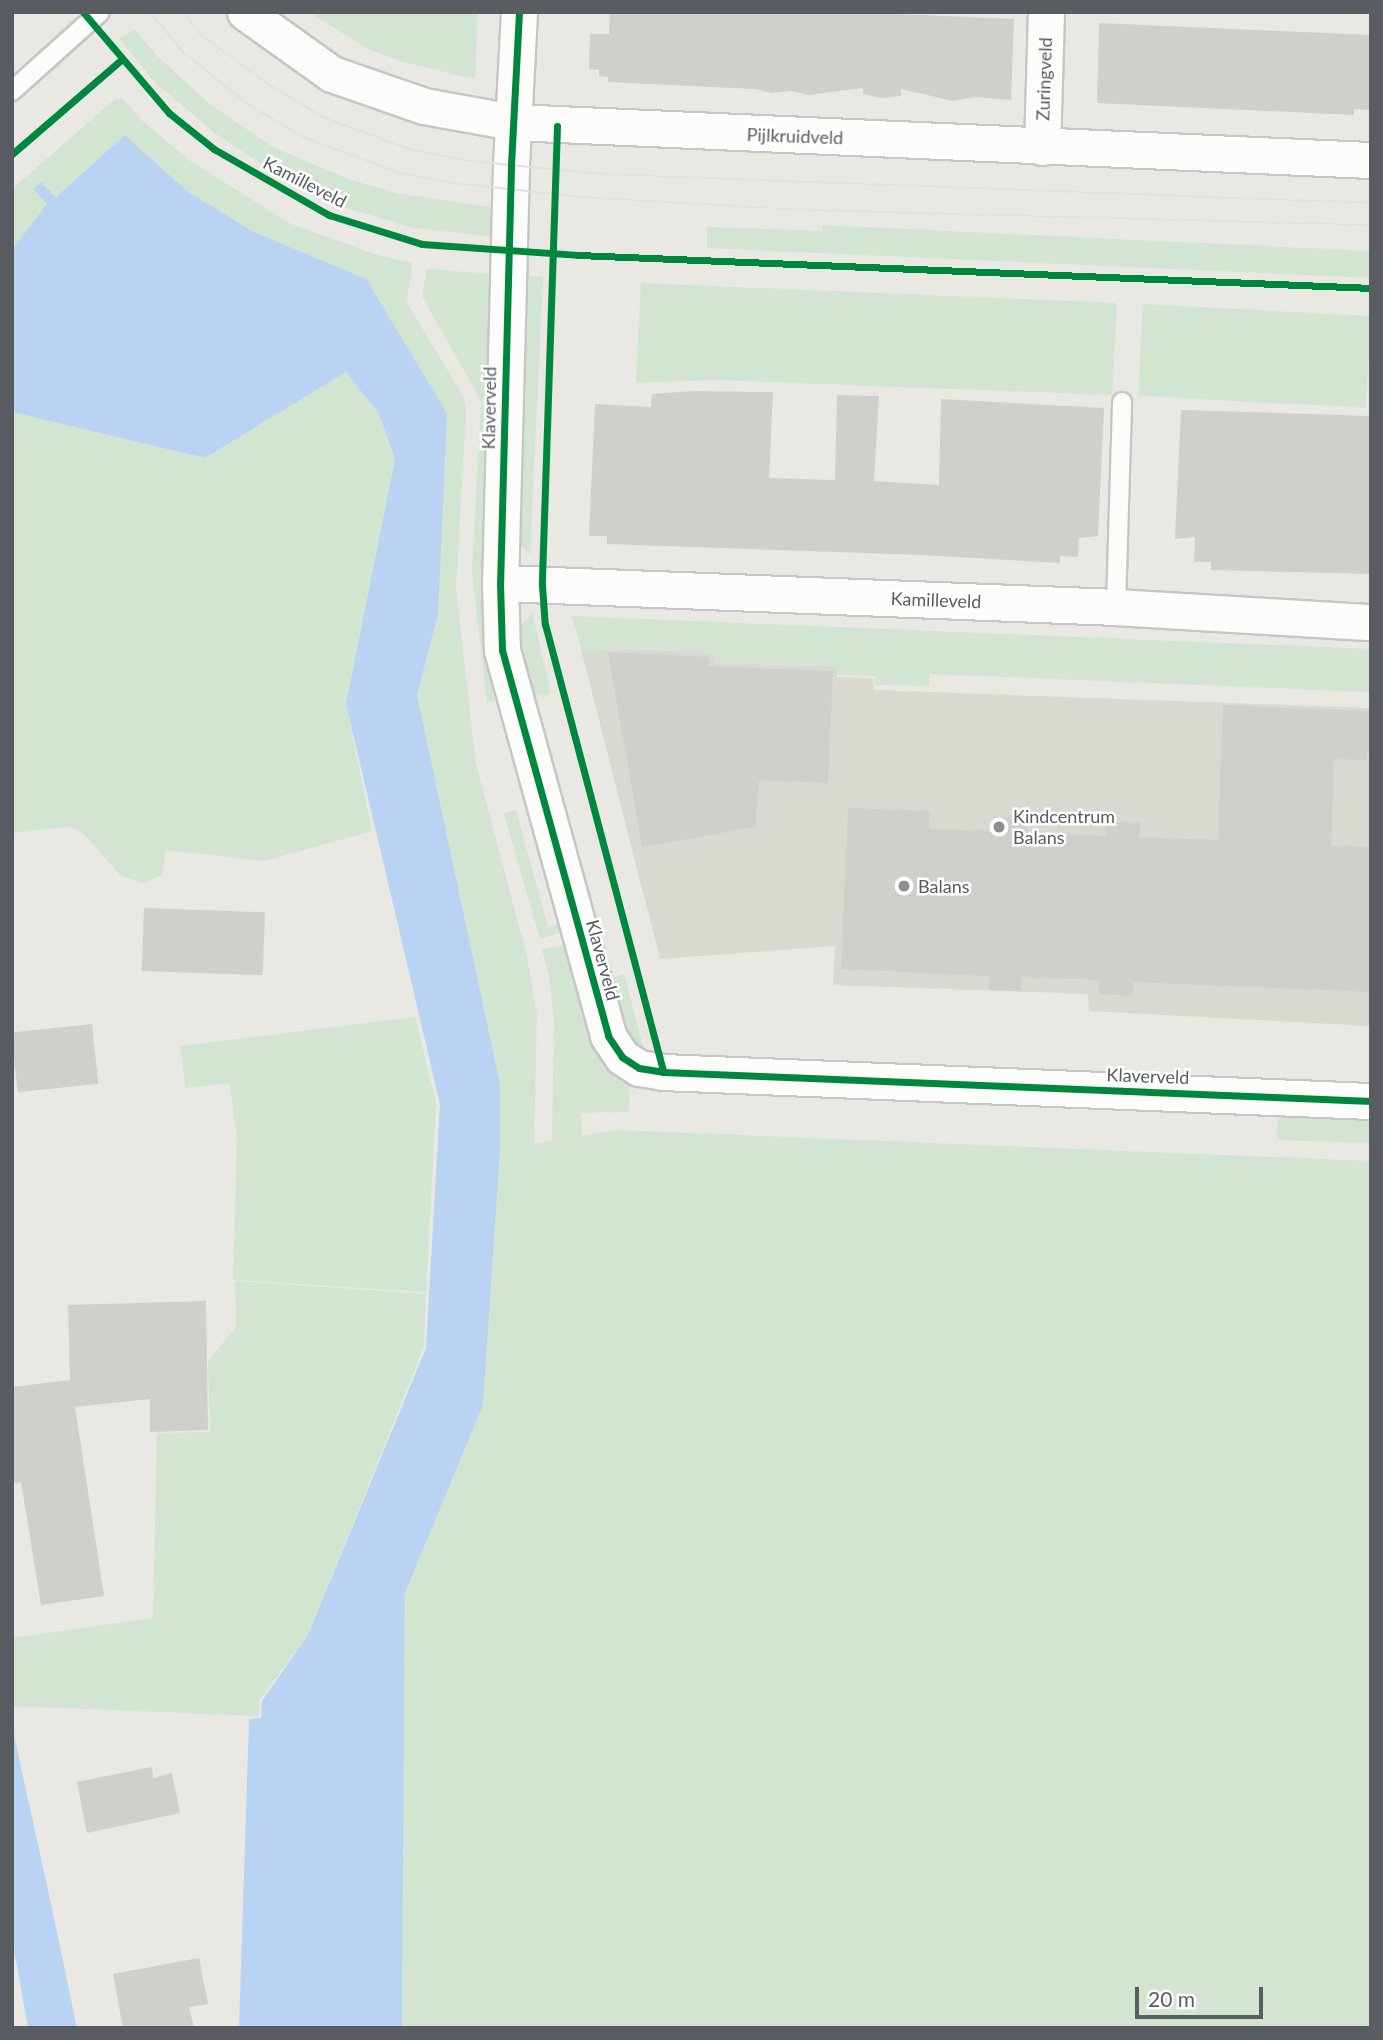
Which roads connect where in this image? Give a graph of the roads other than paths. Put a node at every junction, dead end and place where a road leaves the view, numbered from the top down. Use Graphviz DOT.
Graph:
graph roads {
  1 [pos="100,12"];
  2 [pos="245,12"];
  3 [pos="519,12"];
  4 [pos="1046,12"];
  5 [pos="12,91"];
  6 [pos="513,122"];
  7 [pos="1042,147"];
  8 [pos="1371,160"];
  9 [pos="1122,402"];
  10 [pos="500,583"];
  11 [pos="1116,607"];
  12 [pos="1371,621"];
  13 [pos="1371,1101"];
  1 -- 5 [label="lane"];
  2 -- 6 [label="street, Pijlkruidveld"];
  3 -- 6 [label="street, Klaverveld"];
  4 -- 7 [label="street, Zuringveld"];
  6 -- 7 [label="street, Pijlkruidveld"];
  6 -- 10 [label="street, Klaverveld"];
  7 -- 8 [label="street, Pijlkruidveld"];
  9 -- 11 [label="lane"];
  10 -- 11 [label="street, Kamilleveld"];
  10 -- 13 [label="street, Klaverveld"];
  11 -- 12 [label="street, Kamilleveld"];
}
